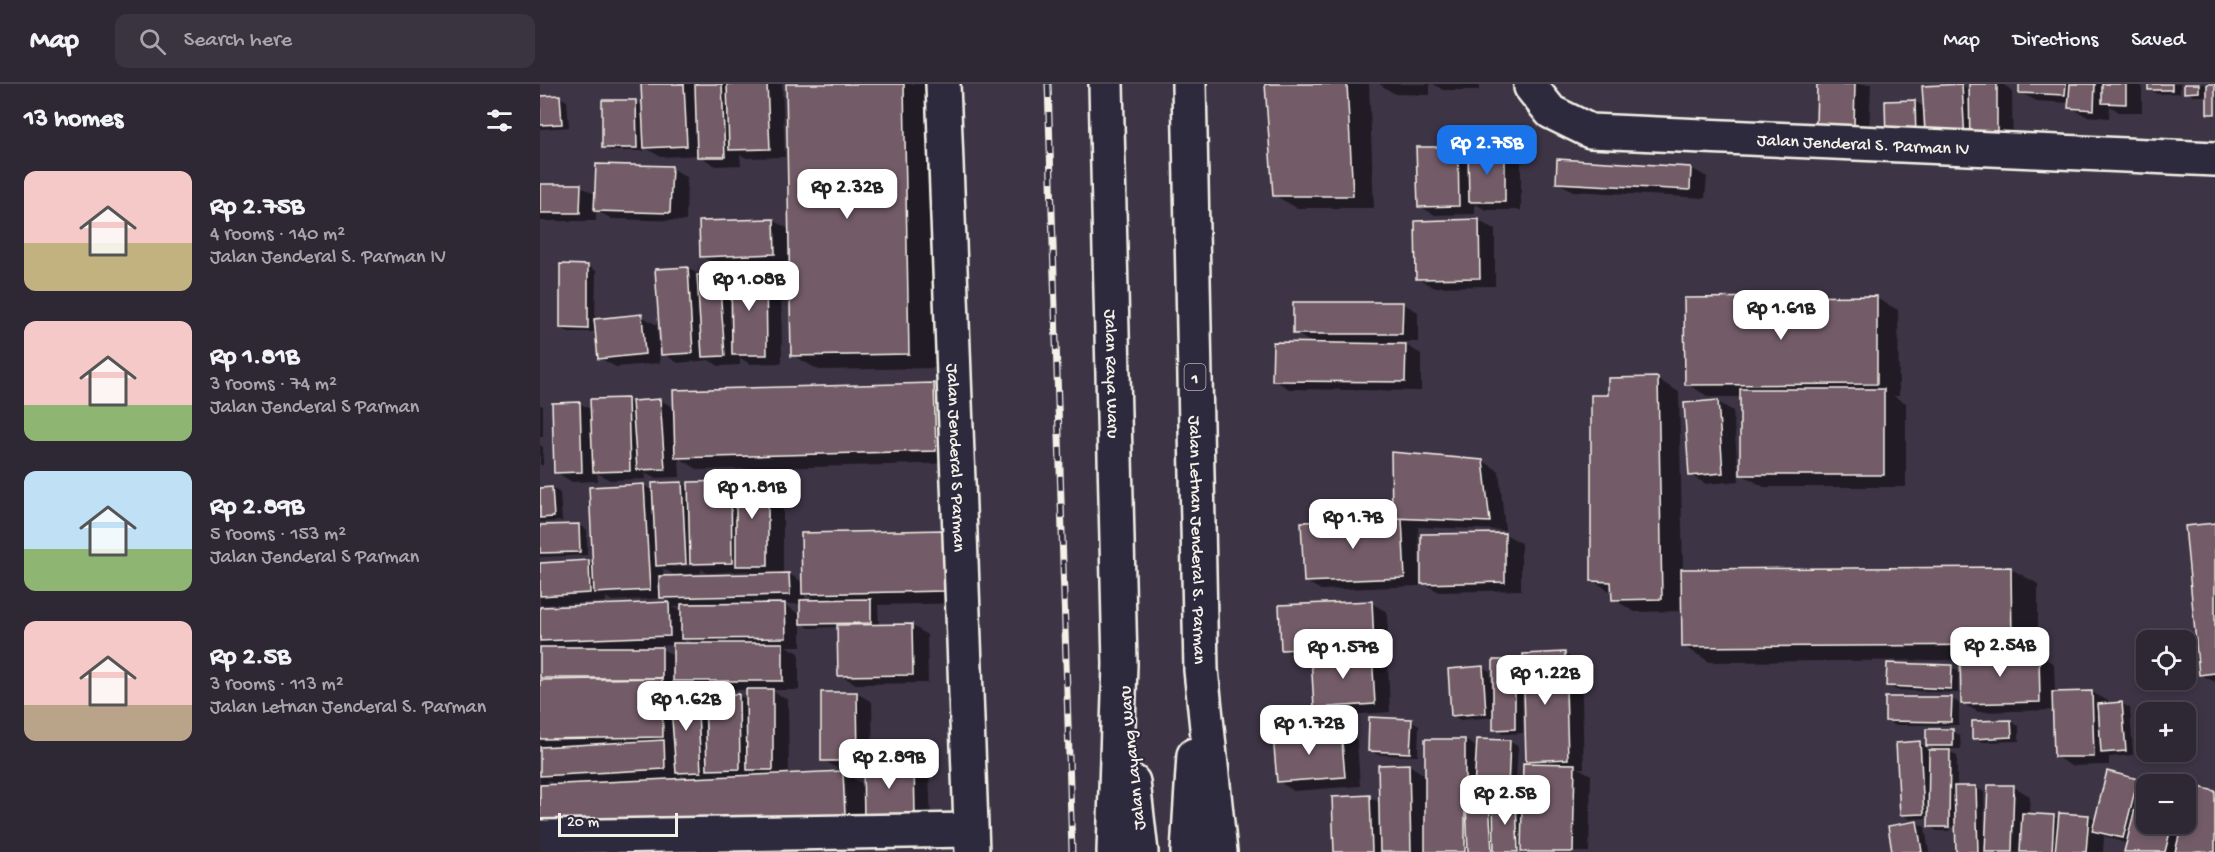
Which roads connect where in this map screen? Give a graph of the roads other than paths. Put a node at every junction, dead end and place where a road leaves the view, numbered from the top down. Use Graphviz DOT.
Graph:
graph roads {
  1 [pos="943,84"];
  2 [pos="1106,84"];
  3 [pos="1189,84"];
  4 [pos="1531,84"];
  5 [pos="2215,159"];
  6 [pos="1120,664"];
  7 [pos="1200,670"];
  8 [pos="540,837"];
  9 [pos="972,841"];
  10 [pos="1114,852"];
  11 [pos="1141,852"];
  12 [pos="1188,852"];
  13 [pos="1220,852"];
  1 -- 9 [label="main road, Jalan Jenderal S Parman"];
  2 -- 6 [label="main road, Jalan Raya Waru"];
  3 -- 7 [label="main road, Jalan Letnan Jenderal S. Parman / 1"];
  4 -- 5 [label="main road, Jalan Jenderal S. Parman IV"];
  6 -- 10 [label="main road"];
  6 -- 11 [label="main road, Jalan Layang Waru"];
  7 -- 12 [label="main road, 1"];
  7 -- 13 [label="main road, Jalan Letnan Jenderal S. Parman"];
  8 -- 9 [label="main road"];
}
